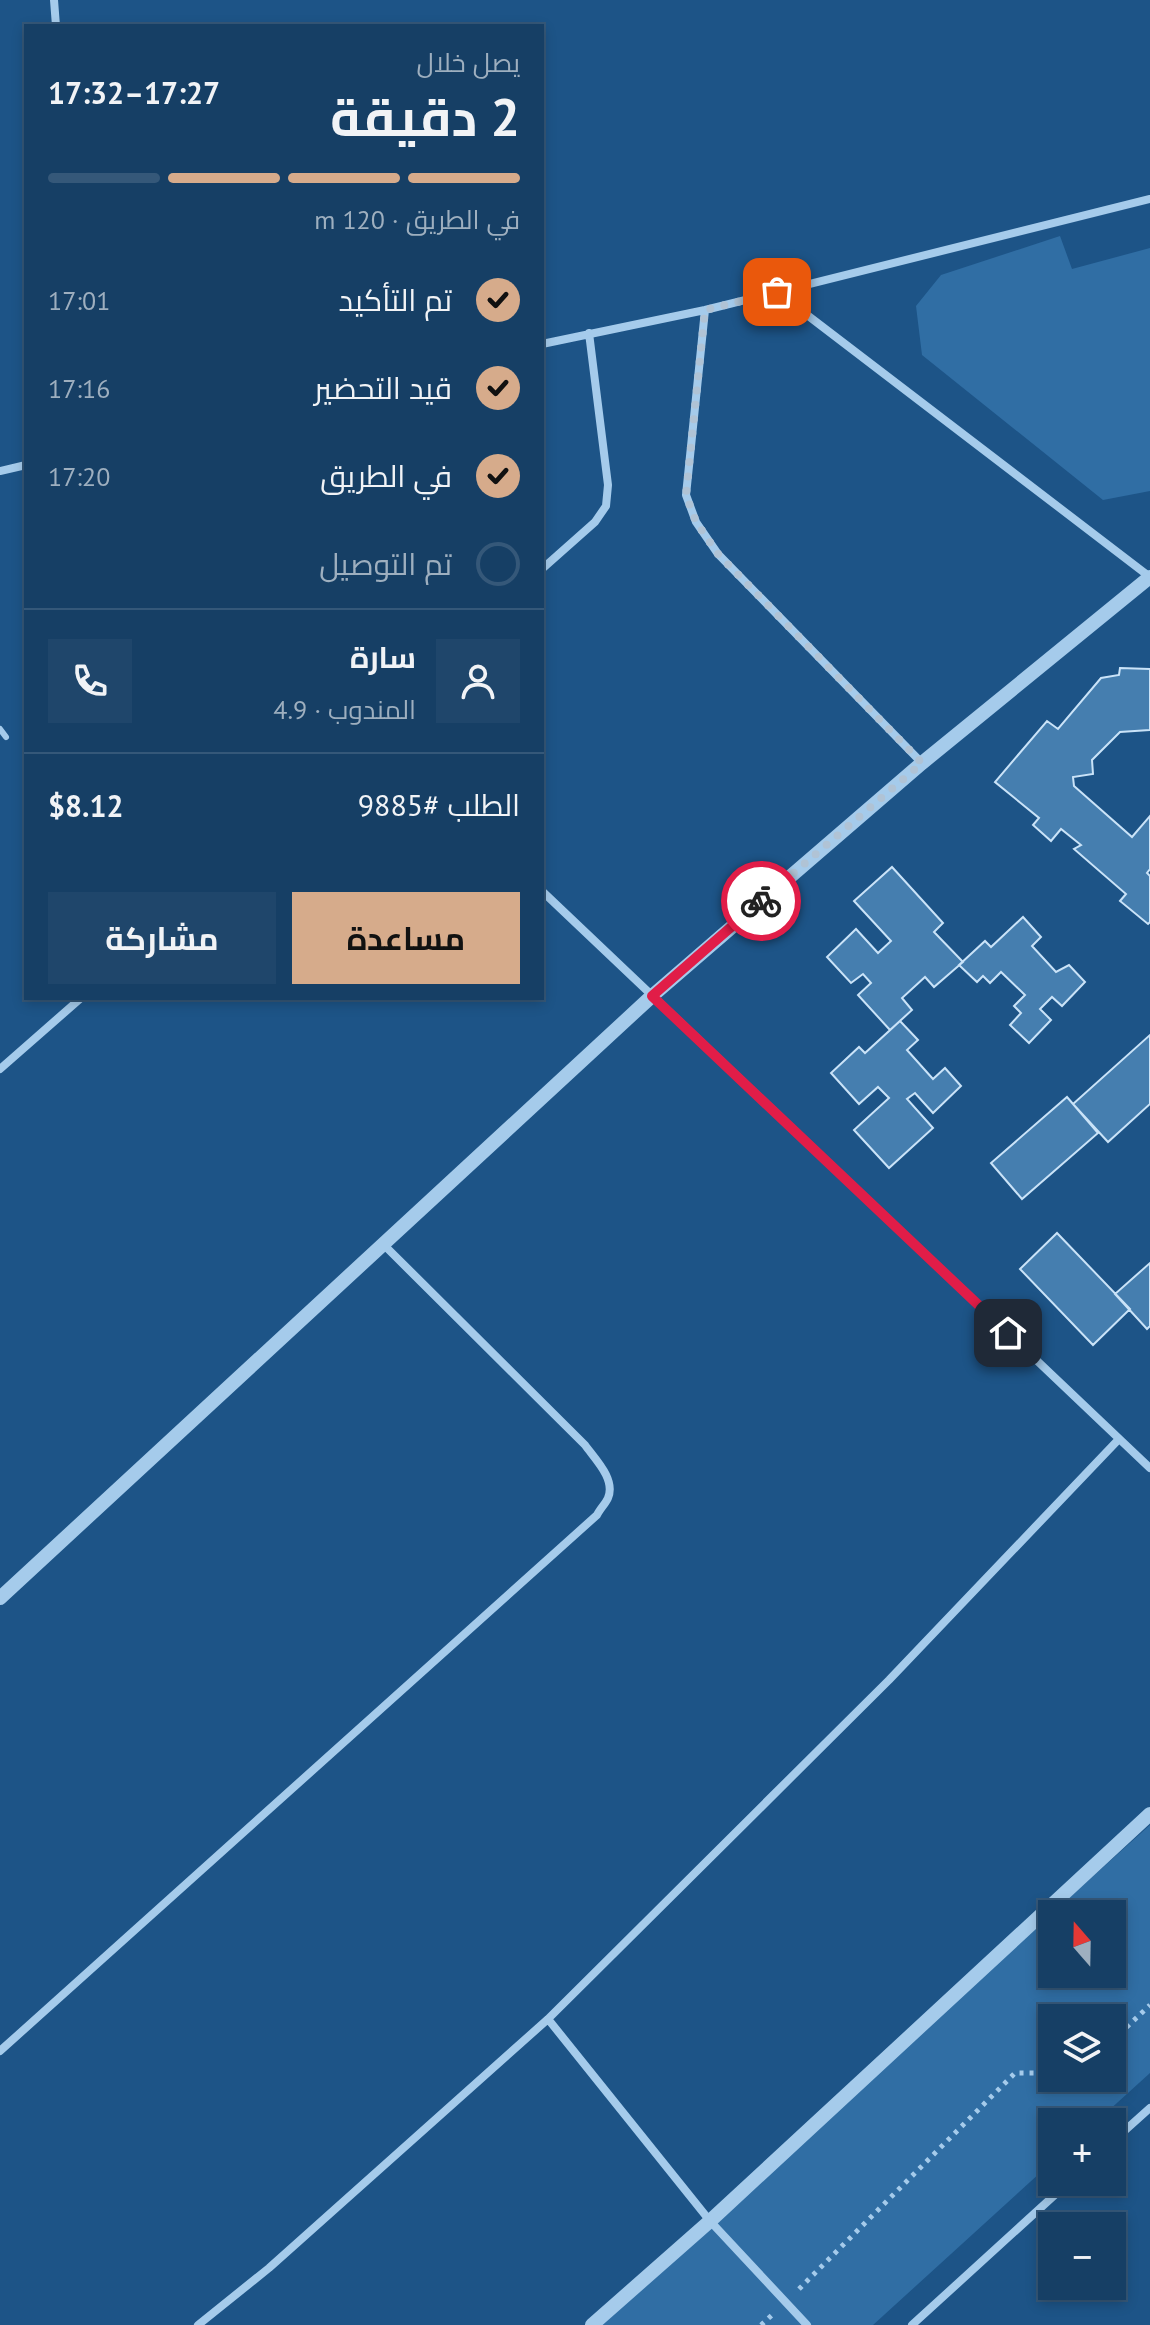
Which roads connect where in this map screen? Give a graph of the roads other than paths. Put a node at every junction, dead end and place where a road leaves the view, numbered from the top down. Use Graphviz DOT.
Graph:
graph roads {
  1 [pos="54,0"];
  2 [pos="56,24"];
  3 [pos="1150,199"];
  4 [pos="777,292"];
  5 [pos="705,310"];
  6 [pos="589,333"];
  7 [pos="544,344"];
  8 [pos="24,465"];
  9 [pos="0,471"];
  10 [pos="544,567"];
  11 [pos="1150,577"];
  12 [pos="0,729"];
  13 [pos="6,737"];
  14 [pos="922,763"];
  15 [pos="544,893"];
  16 [pos="652,996"];
  17 [pos="79,1000"];
  18 [pos="0,1069"];
  19 [pos="384,1245"];
  20 [pos="1119,1439"];
  21 [pos="1150,1468"];
  22 [pos="0,1598"];
  23 [pos="1150,1814"];
  24 [pos="548,2019"];
  25 [pos="0,2051"];
  26 [pos="1150,2108"];
  27 [pos="1126,2129"];
  28 [pos="1054,2196"];
  29 [pos="710,2221"];
  30 [pos="198,2325"];
  31 [pos="592,2325"];
  32 [pos="807,2325"];
  33 [pos="912,2325"];
  1 -- 2 [label="street"];
  3 -- 4 [label="street"];
  4 -- 5 [label="street"];
  4 -- 11 [label="street"];
  5 -- 6 [label="street"];
  5 -- 14 [label="street"];
  6 -- 7 [label="street"];
  6 -- 10 [label="street"];
  8 -- 9 [label="street"];
  11 -- 14 [label="street"];
  12 -- 13 [label="lane"];
  14 -- 16 [label="street"];
  15 -- 16 [label="street"];
  16 -- 19 [label="street"];
  16 -- 20 [label="street"];
  17 -- 18 [label="street"];
  19 -- 22 [label="street"];
  19 -- 25 [label="street"];
  20 -- 21 [label="street"];
  20 -- 24 [label="street"];
  23 -- 29 [label="street"];
  24 -- 29 [label="street"];
  24 -- 30 [label="street"];
  26 -- 27 [label="street"];
  28 -- 33 [label="street"];
  29 -- 31 [label="street"];
  29 -- 32 [label="street"];
}
